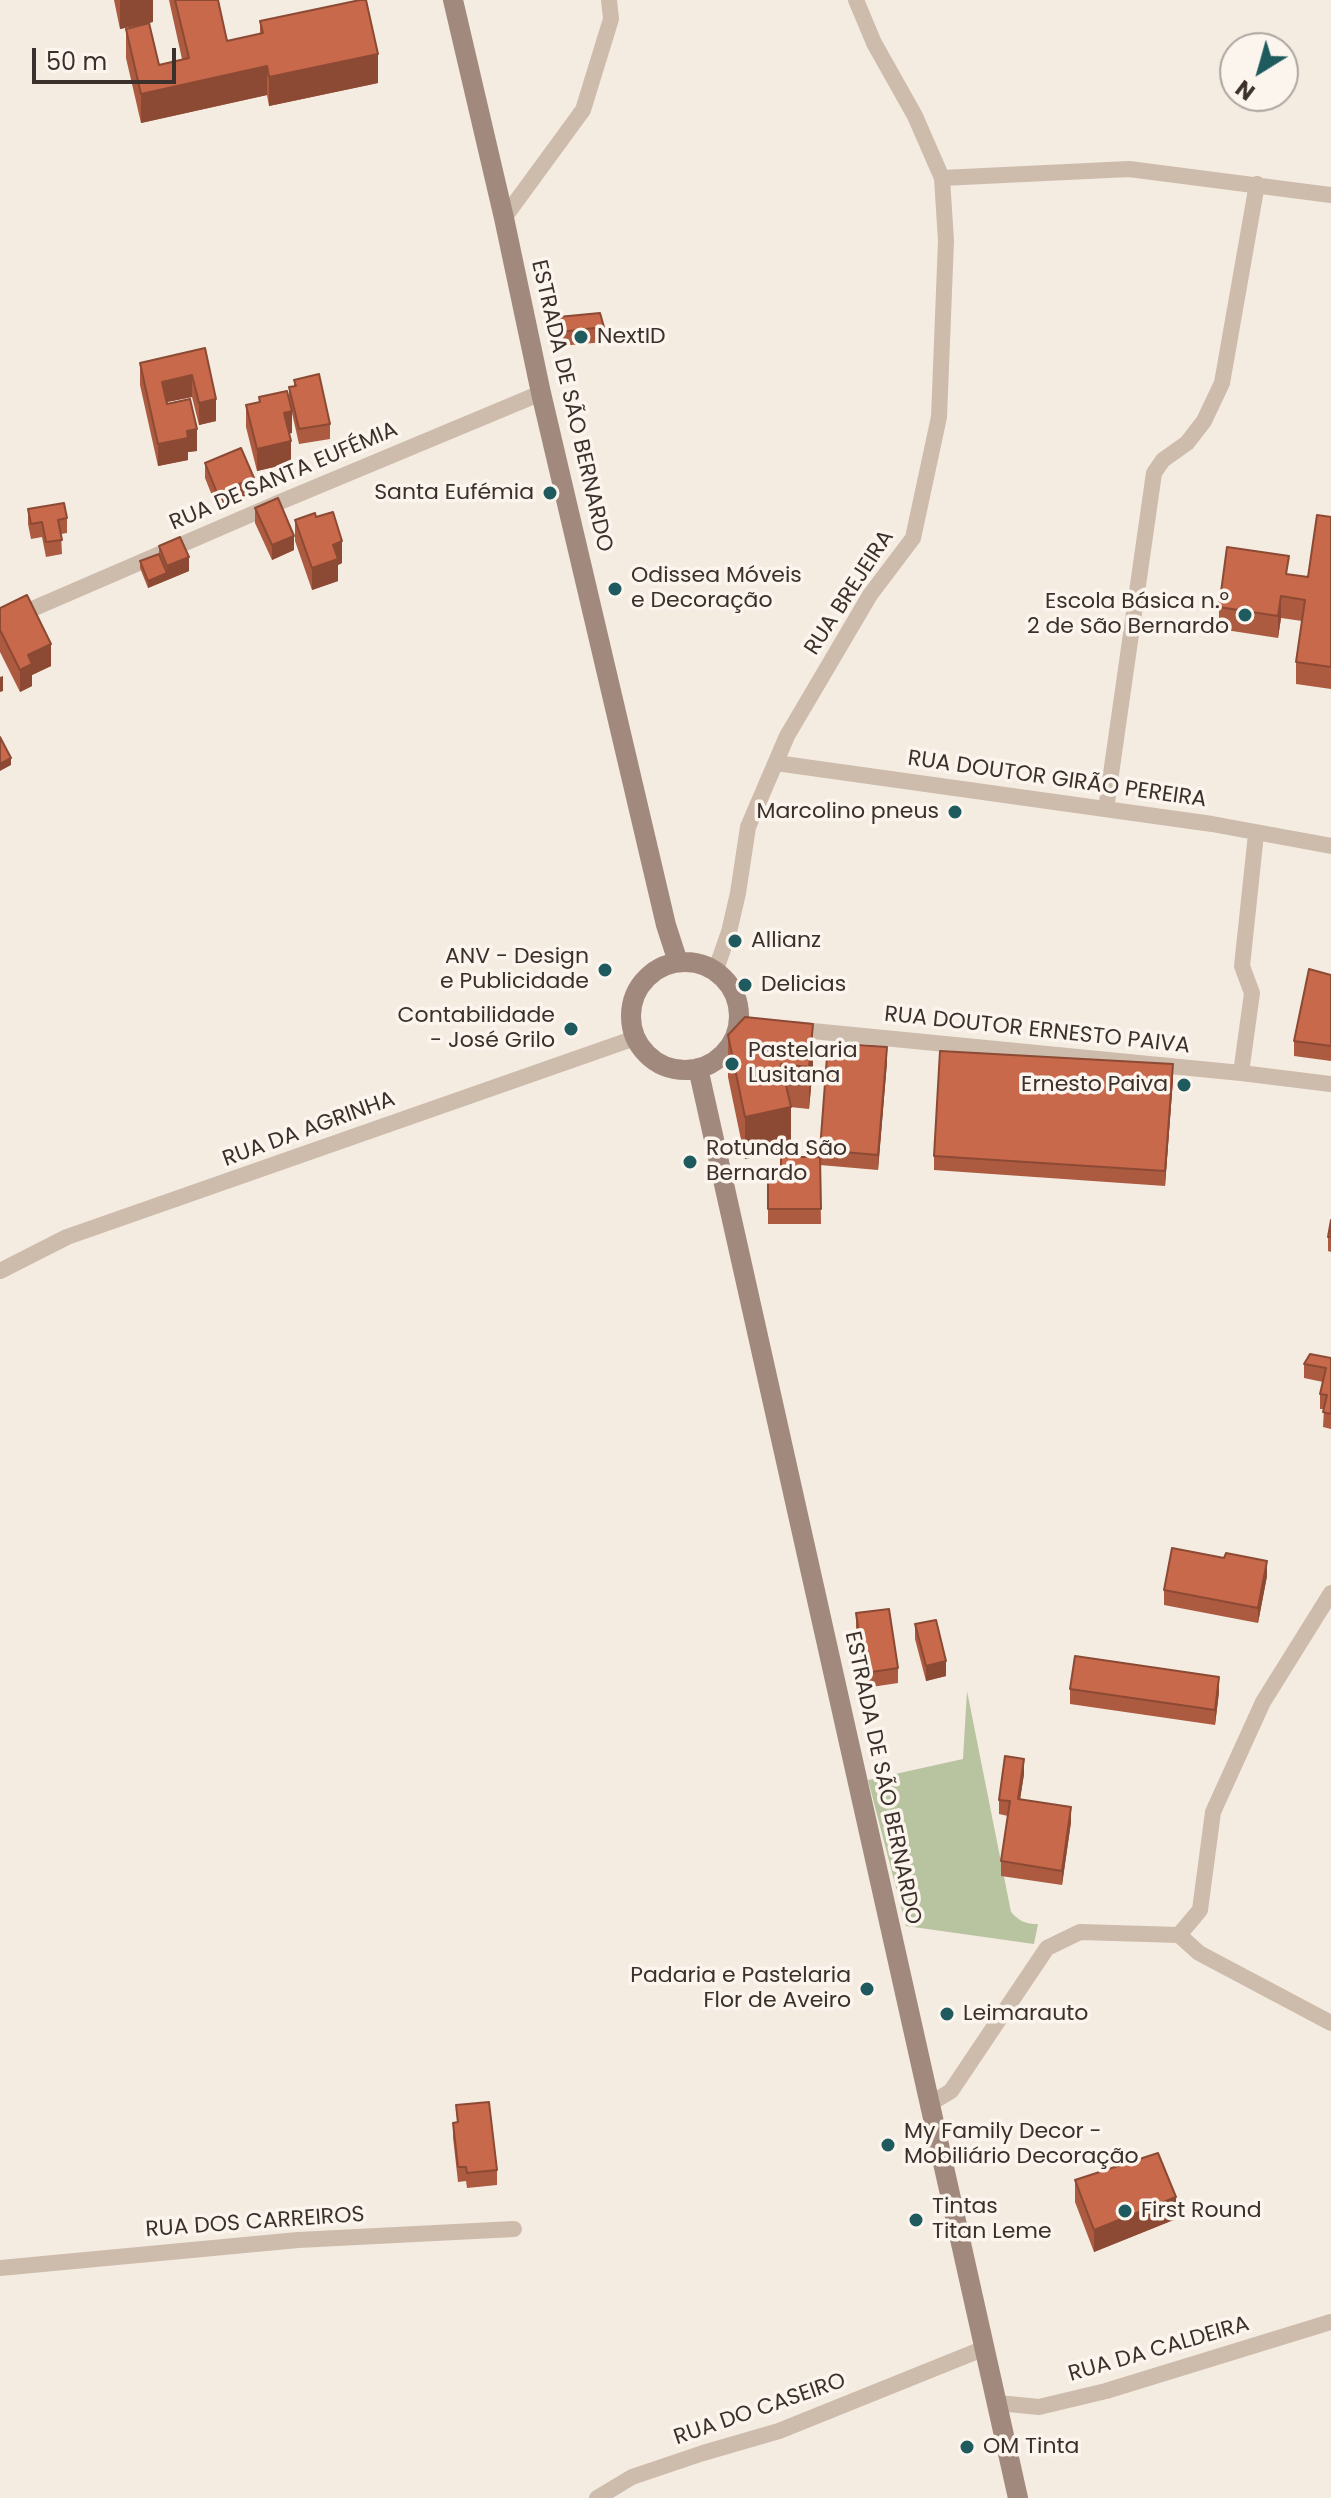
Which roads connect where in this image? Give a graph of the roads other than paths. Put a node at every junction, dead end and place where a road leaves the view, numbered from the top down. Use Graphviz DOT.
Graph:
graph roads {
  1 [pos="453,0"];
  2 [pos="609,0"];
  3 [pos="856,0"];
  4 [pos="942,178"];
  5 [pos="1257,184"];
  6 [pos="1331,195"];
  7 [pos="504,218"];
  8 [pos="541,393"];
  9 [pos="0,623"];
  10 [pos="776,763"];
  11 [pos="1106,809"];
  12 [pos="1256,834"];
  13 [pos="1331,846"];
  14 [pos="678,962"];
  15 [pos="715,972"];
  16 [pos="776,1028"];
  17 [pos="635,1038"];
  18 [pos="698,1068"];
  19 [pos="1241,1073"];
  20 [pos="1331,1084"];
  21 [pos="0,1271"];
  22 [pos="1331,1593"];
  23 [pos="1179,1935"];
  24 [pos="1331,2023"];
  25 [pos="928,2105"];
  26 [pos="514,2229"];
  27 [pos="0,2268"];
  28 [pos="1331,2322"];
  29 [pos="985,2348"];
  30 [pos="998,2403"];
  31 [pos="597,2498"];
  32 [pos="1018,2498"];
  1 -- 7 [label="main road, ESTRADA DE SÃO BERNARDO"];
  2 -- 7 [label="street"];
  3 -- 4 [label="street, RUA BREJEIRA"];
  4 -- 5 [label="street"];
  4 -- 10 [label="street, RUA BREJEIRA"];
  5 -- 6 [label="street"];
  5 -- 11 [label="street"];
  7 -- 8 [label="main road, ESTRADA DE SÃO BERNARDO"];
  8 -- 9 [label="street, RUA DE SANTA EUFÉMIA"];
  8 -- 14 [label="main road, ESTRADA DE SÃO BERNARDO"];
  10 -- 11 [label="street, RUA DOUTOR GIRÃO PEREIRA"];
  10 -- 15 [label="street, RUA BREJEIRA"];
  11 -- 12 [label="street, RUA DOUTOR GIRÃO PEREIRA"];
  12 -- 13 [label="street, RUA DOUTOR GIRÃO PEREIRA"];
  12 -- 19 [label="street"];
  14 -- 15 [label="main road"];
  14 -- 17 [label="main road"];
  15 -- 18 [label="main road"];
  16 -- 19 [label="street, RUA DOUTOR ERNESTO PAIVA"];
  17 -- 18 [label="main road"];
  17 -- 21 [label="street, RUA DA AGRINHA"];
  18 -- 25 [label="main road, ESTRADA DE SÃO BERNARDO"];
  19 -- 20 [label="street, RUA DOUTOR ERNESTO PAIVA"];
  22 -- 23 [label="street"];
  23 -- 24 [label="street"];
  23 -- 25 [label="street"];
  25 -- 29 [label="main road, ESTRADA DE SÃO BERNARDO"];
  26 -- 27 [label="street, RUA DOS CARREIROS"];
  28 -- 30 [label="street, RUA DA CALDEIRA"];
  29 -- 30 [label="main road, ESTRADA DE SÃO BERNARDO"];
  29 -- 31 [label="street, RUA DO CASEIRO"];
  30 -- 32 [label="main road, ESTRADA DE SÃO BERNARDO"];
}
